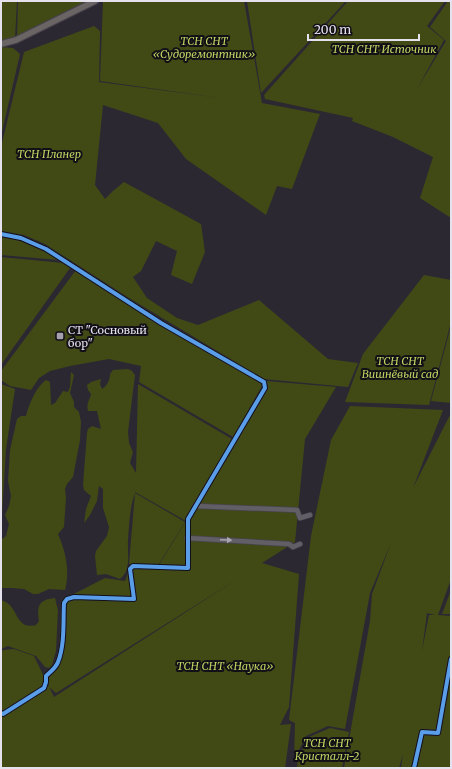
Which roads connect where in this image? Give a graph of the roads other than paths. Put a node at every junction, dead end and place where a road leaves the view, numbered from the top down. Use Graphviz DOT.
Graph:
graph roads {
  1 [pos="95,1"];
  2 [pos="1,44"];
  3 [pos="1,234"];
  4 [pos="196,506"];
  5 [pos="310,514"];
  6 [pos="187,538"];
  7 [pos="300,544"];
  8 [pos="451,659"];
  9 [pos="1,713"];
  10 [pos="414,768"];
  1 -- 2 [label="main road"];
  3 -- 4 [label="street"];
  4 -- 5 [label="street"];
  4 -- 6 [label="street"];
  6 -- 7 [label="street, one-way"];
  6 -- 9 [label="street"];
  8 -- 10 [label="street"];
}
